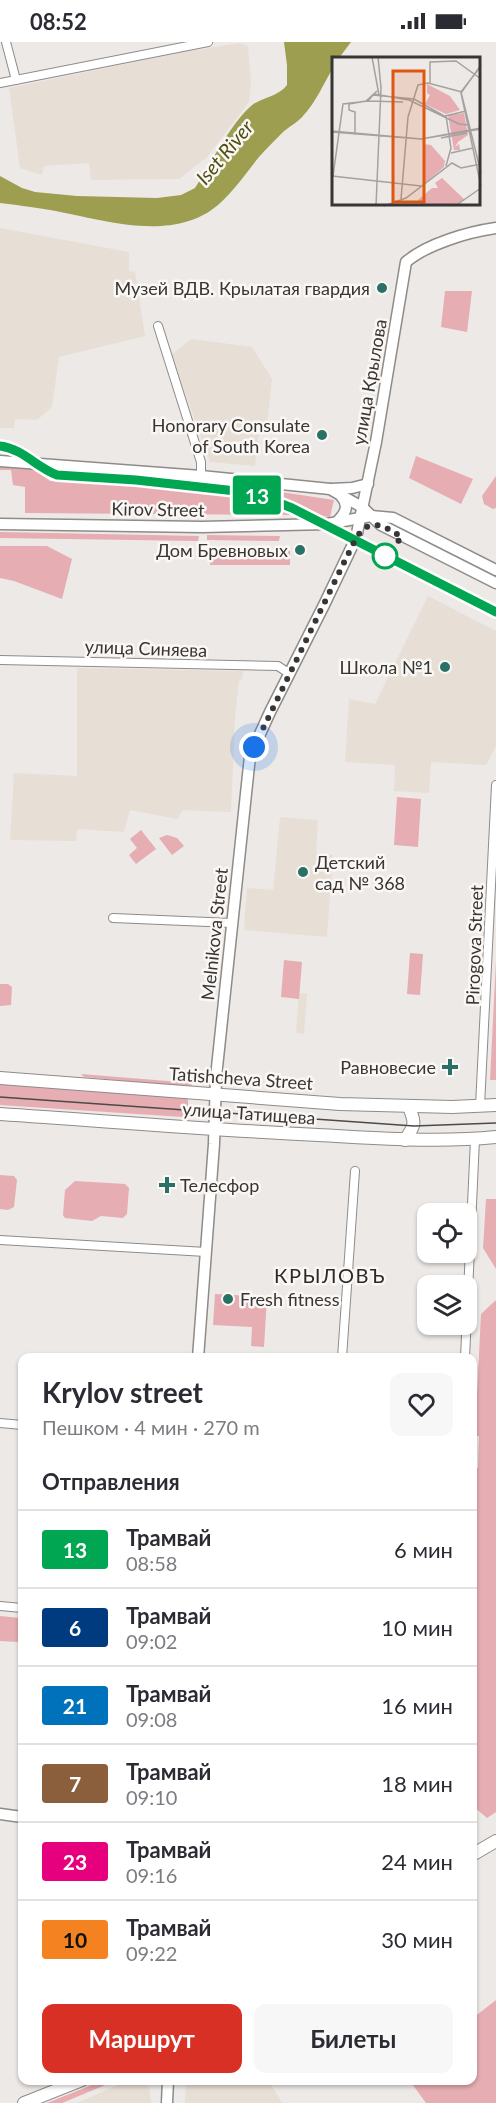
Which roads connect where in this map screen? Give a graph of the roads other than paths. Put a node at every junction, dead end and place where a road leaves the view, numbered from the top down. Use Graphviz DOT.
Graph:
graph roads {
  1 [pos="6,42"];
  2 [pos="208,42"];
  3 [pos="188,43"];
  4 [pos="16,80"];
  5 [pos="0,83"];
  6 [pos="496,228"];
  7 [pos="158,326"];
  8 [pos="0,461"];
  9 [pos="201,476"];
  10 [pos="368,484"];
  11 [pos="335,491"];
  12 [pos="358,515"];
  13 [pos="371,516"];
  14 [pos="393,518"];
  15 [pos="0,524"];
  16 [pos="337,524"];
  17 [pos="381,525"];
  18 [pos="356,538"];
  19 [pos="496,570"];
  20 [pos="496,584"];
  21 [pos="0,660"];
  22 [pos="290,674"];
  23 [pos="496,784"];
  24 [pos="113,918"];
  25 [pos="232,923"];
  26 [pos="0,1078"];
  27 [pos="217,1094"];
  28 [pos="496,1105"];
  29 [pos="480,1106"];
  30 [pos="409,1107"];
  31 [pos="0,1114"];
  32 [pos="215,1129"];
  33 [pos="496,1137"];
  34 [pos="475,1139"];
  35 [pos="405,1140"];
  36 [pos="355,1171"];
  37 [pos="0,1240"];
  38 [pos="206,1252"];
  39 [pos="198,1353"];
  40 [pos="342,1353"];
  41 [pos="465,1353"];
  42 [pos="0,1423"];
  43 [pos="18,1425"];
  44 [pos="0,1606"];
  45 [pos="18,1608"];
  46 [pos="0,1814"];
  47 [pos="18,1816"];
  48 [pos="496,1841"];
  49 [pos="477,1852"];
  50 [pos="69,2085"];
  51 [pos="168,2085"];
  52 [pos="24,2103"];
  53 [pos="167,2103"];
  1 -- 4 [label="street"];
  2 -- 3 [label="street"];
  3 -- 4 [label="street"];
  4 -- 5 [label="street"];
  6 -- 10 [label="street, улица Крылова"];
  7 -- 9 [label="street"];
  8 -- 9 [label="street"];
  9 -- 11 [label="street"];
  10 -- 11 [label="street"];
  10 -- 12 [label="street, улица Крылова"];
  10 -- 14 [label="street"];
  11 -- 12 [label="street"];
  11 -- 16 [label="street"];
  12 -- 13 [label="street"];
  12 -- 16 [label="street, Kirov Street"];
  12 -- 18 [label="street, улица Крылова"];
  13 -- 14 [label="street"];
  13 -- 17 [label="street"];
  14 -- 19 [label="street"];
  15 -- 16 [label="street, Kirov Street"];
  16 -- 18 [label="street"];
  17 -- 18 [label="street"];
  17 -- 20 [label="street"];
  18 -- 22 [label="street, Melnikova Street"];
  21 -- 22 [label="street, улица Синяева"];
  22 -- 25 [label="street, Melnikova Street"];
  23 -- 29 [label="street, Pirogova Street"];
  24 -- 25 [label="street"];
  25 -- 27 [label="street, Melnikova Street"];
  26 -- 27 [label="main road, Tatishcheva Street"];
  27 -- 30 [label="main road, Tatishcheva Street"];
  27 -- 32 [label="street, Melnikova Street"];
  28 -- 29 [label="main road, Tatishcheva Street"];
  29 -- 30 [label="main road, Tatishcheva Street"];
  30 -- 35 [label="main road"];
  31 -- 32 [label="main road, улица Татищева"];
  32 -- 35 [label="main road, улица Татищева"];
  32 -- 38 [label="street, Melnikova Street"];
  33 -- 34 [label="main road, улица Татищева"];
  34 -- 35 [label="main road, улица Татищева"];
  34 -- 41 [label="street"];
  36 -- 40 [label="street"];
  37 -- 38 [label="street"];
  38 -- 39 [label="street, Melnikova Street"];
  42 -- 43 [label="street"];
  44 -- 45 [label="street"];
  46 -- 47 [label="street"];
  48 -- 49 [label="main road"];
  50 -- 52 [label="main road"];
  51 -- 53 [label="street"];
}
